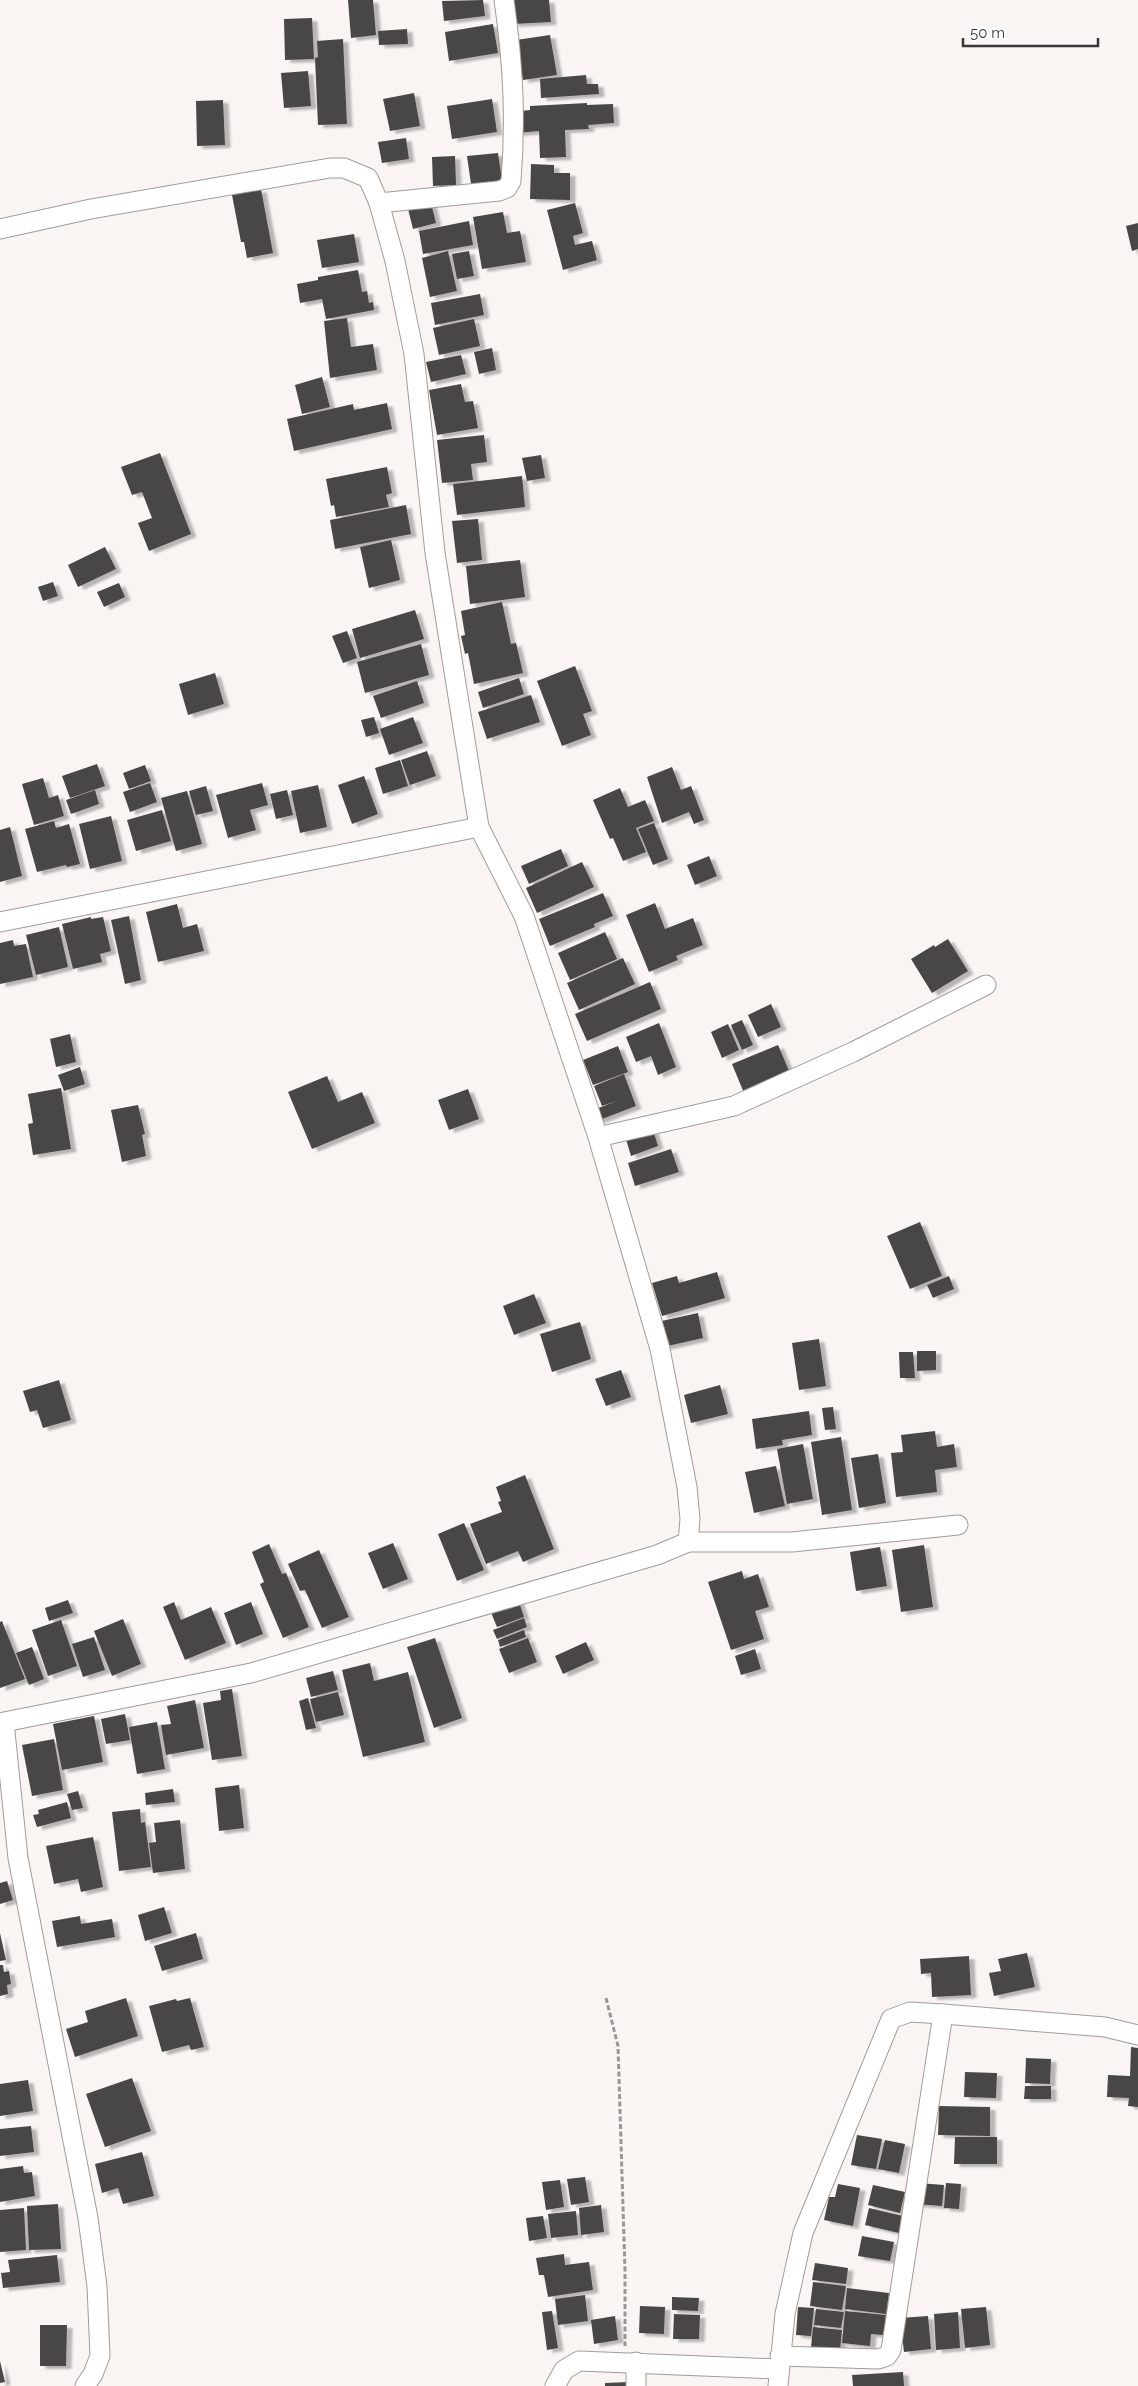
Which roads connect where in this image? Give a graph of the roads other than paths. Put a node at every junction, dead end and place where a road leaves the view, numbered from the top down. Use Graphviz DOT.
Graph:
graph roads {
  1 [pos="504,0"];
  2 [pos="379,203"];
  3 [pos="0,229"];
  4 [pos="479,827"];
  5 [pos="0,922"];
  6 [pos="986,985"];
  7 [pos="598,1137"];
  8 [pos="958,1525"];
  9 [pos="688,1542"];
  10 [pos="2,1717"];
  11 [pos="943,2014"];
  12 [pos="1138,2035"];
  13 [pos="630,2362"];
  14 [pos="778,2370"];
  15 [pos="85,2386"];
  16 [pos="555,2386"];
  17 [pos="636,2386"];
  1 -- 2 [label="street"];
  2 -- 3 [label="street"];
  2 -- 4 [label="street"];
  4 -- 5 [label="street"];
  4 -- 7 [label="street"];
  6 -- 7 [label="street"];
  7 -- 9 [label="street"];
  8 -- 9 [label="street"];
  9 -- 10 [label="street"];
  10 -- 15 [label="street"];
  11 -- 12 [label="street"];
  11 -- 14 [label="street"];
  11 -- 14 [label="street"];
  13 -- 14 [label="street"];
  13 -- 16 [label="street"];
  13 -- 17 [label="street"];
}
